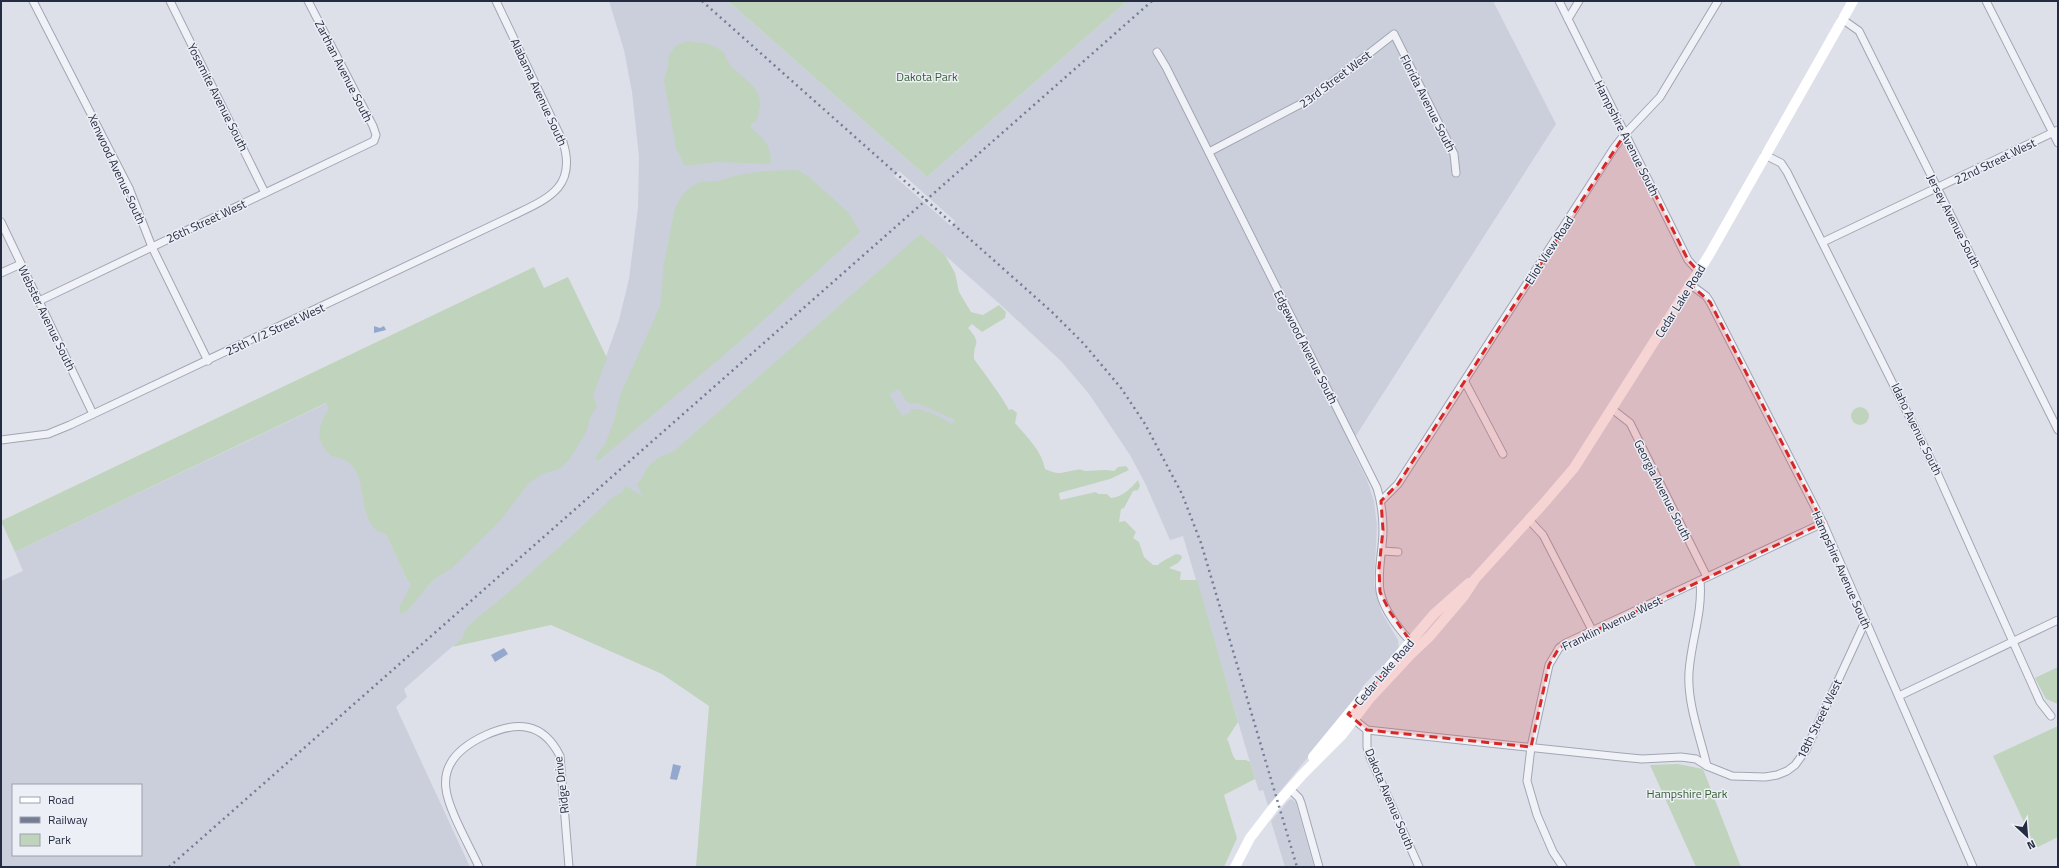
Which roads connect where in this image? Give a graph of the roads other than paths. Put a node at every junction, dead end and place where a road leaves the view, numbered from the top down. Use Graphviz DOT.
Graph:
graph roads {
  1 [pos="33,1"];
  2 [pos="170,1"];
  3 [pos="308,1"];
  4 [pos="496,1"];
  5 [pos="1559,1"];
  6 [pos="1579,1"];
  7 [pos="1718,1"];
  8 [pos="1853,1"];
  9 [pos="1986,1"];
  10 [pos="1568,19"];
  11 [pos="1842,19"];
  12 [pos="1394,34"];
  13 [pos="1157,52"];
  14 [pos="2055,131"];
  15 [pos="1625,134"];
  16 [pos="374,141"];
  17 [pos="2058,143"];
  18 [pos="1209,152"];
  19 [pos="1765,155"];
  20 [pos="1456,173"];
  21 [pos="1937,188"];
  22 [pos="265,193"];
  23 [pos="543,200"];
  24 [pos="1,222"];
  25 [pos="1823,242"];
  26 [pos="152,247"];
  27 [pos="21,264"];
  28 [pos="1699,272"];
  29 [pos="1,273"];
  30 [pos="1691,285"];
  31 [pos="39,301"];
  32 [pos="208,361"];
  33 [pos="1465,382"];
  34 [pos="1612,410"];
  35 [pos="93,414"];
  36 [pos="2058,430"];
  37 [pos="1,440"];
  38 [pos="1503,454"];
  39 [pos="1381,501"];
  40 [pos="1530,520"];
  41 [pos="1823,523"];
  42 [pos="1382,550"];
  43 [pos="1398,552"];
  44 [pos="1703,579"];
  45 [pos="2058,620"];
  46 [pos="1865,622"];
  47 [pos="1592,630"];
  48 [pos="2013,642"];
  49 [pos="1414,645"];
  50 [pos="1898,696"];
  51 [pos="2051,716"];
  52 [pos="1351,717"];
  53 [pos="1367,730"];
  54 [pos="1531,747"];
  55 [pos="1707,766"];
  56 [pos="1290,789"];
  57 [pos="479,867"];
  58 [pos="569,867"];
  59 [pos="1236,867"];
  60 [pos="1319,867"];
  61 [pos="1419,867"];
  62 [pos="1563,867"];
  63 [pos="1973,867"];
  1 -- 26 [label="street, Xenwood Avenue South"];
  2 -- 22 [label="street, Yosemite Avenue South"];
  3 -- 16 [label="street, Zarthan Avenue South"];
  4 -- 23 [label="street, Alabama Avenue South"];
  5 -- 10 [label="street, Hampshire Avenue South"];
  6 -- 10 [label="street"];
  7 -- 15 [label="street, Eliot View Road"];
  8 -- 11 [label="street, Cedar Lake Road"];
  9 -- 14 [label="street"];
  10 -- 15 [label="street, Hampshire Avenue South"];
  11 -- 19 [label="street, Cedar Lake Road"];
  11 -- 21 [label="street, Jersey Avenue South"];
  12 -- 18 [label="street, 23rd Street West"];
  12 -- 20 [label="street, Florida Avenue South"];
  13 -- 18 [label="street, Edgewood Avenue South"];
  14 -- 17 [label="street"];
  14 -- 21 [label="street, 22nd Street West"];
  15 -- 28 [label="street, Hampshire Avenue South"];
  15 -- 33 [label="street, Eliot View Road"];
  16 -- 22 [label="street, 26th Street West"];
  18 -- 39 [label="street, Edgewood Avenue South"];
  19 -- 25 [label="street, Idaho Avenue South"];
  19 -- 28 [label="street, Cedar Lake Road"];
  21 -- 25 [label="street, 22nd Street West"];
  21 -- 36 [label="street, Jersey Avenue South"];
  22 -- 26 [label="street, 26th Street West"];
  23 -- 32 [label="street, 25th 1/2 Street West"];
  24 -- 27 [label="street, Webster Avenue South"];
  25 -- 48 [label="street, Idaho Avenue South"];
  26 -- 31 [label="street, 26th Street West"];
  26 -- 32 [label="street, Xenwood Avenue South"];
  27 -- 29 [label="street"];
  27 -- 31 [label="street, Webster Avenue South"];
  28 -- 30 [label="street, Cedar Lake Road"];
  30 -- 34 [label="street, Cedar Lake Road"];
  30 -- 41 [label="street, Hampshire Avenue South"];
  31 -- 35 [label="street, Webster Avenue South"];
  32 -- 35 [label="street, 25th 1/2 Street West"];
  33 -- 38 [label="street"];
  33 -- 39 [label="street, Eliot View Road"];
  34 -- 40 [label="street, Cedar Lake Road"];
  34 -- 44 [label="street, Georgia Avenue South"];
  35 -- 37 [label="street, 25th 1/2 Street West"];
  39 -- 42 [label="street, Edgewood Avenue South"];
  40 -- 47 [label="street"];
  40 -- 49 [label="street, Cedar Lake Road"];
  41 -- 44 [label="street, Franklin Avenue West"];
  41 -- 46 [label="street, Hampshire Avenue South"];
  42 -- 43 [label="street"];
  42 -- 49 [label="street, Edgewood Avenue South"];
  44 -- 47 [label="street, Franklin Avenue West"];
  44 -- 55 [label="street, Georgia Avenue South"];
  45 -- 48 [label="street"];
  46 -- 50 [label="street, Hampshire Avenue South"];
  46 -- 55 [label="street, 18th Street West"];
  47 -- 54 [label="street, Franklin Avenue West"];
  48 -- 50 [label="street"];
  48 -- 51 [label="street, Idaho Avenue South"];
  49 -- 52 [label="street, Cedar Lake Road"];
  50 -- 63 [label="street, Hampshire Avenue South"];
  52 -- 53 [label="street"];
  52 -- 56 [label="street, Cedar Lake Road"];
  53 -- 54 [label="street"];
  53 -- 61 [label="street, Dakota Avenue South"];
  54 -- 55 [label="street, 18th Street West"];
  54 -- 62 [label="street"];
  56 -- 59 [label="street, Cedar Lake Road"];
  56 -- 60 [label="street"];
  57 -- 58 [label="street, Ridge Drive"];
}
